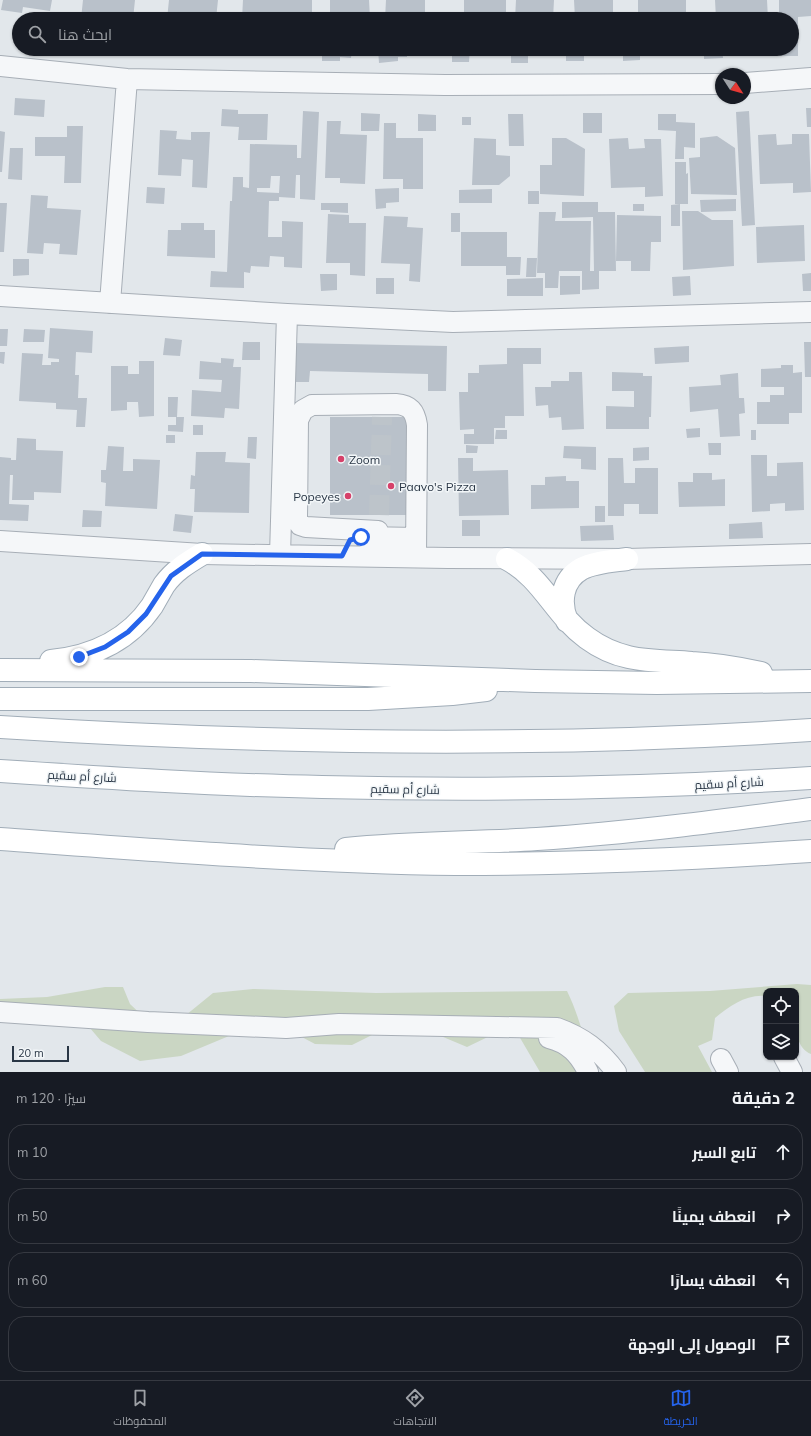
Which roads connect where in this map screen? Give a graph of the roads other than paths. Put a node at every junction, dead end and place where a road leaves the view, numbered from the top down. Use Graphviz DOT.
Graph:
graph roads {
  1 [pos="0,66"];
  2 [pos="811,78"];
  3 [pos="127,79"];
  4 [pos="751,83"];
  5 [pos="715,84"];
  6 [pos="0,296"];
  7 [pos="110,303"];
  8 [pos="811,312"];
  9 [pos="286,314"];
  10 [pos="379,528"];
  11 [pos="416,538"];
  12 [pos="0,541"];
  13 [pos="202,554"];
  14 [pos="811,554"];
  15 [pos="280,555"];
  16 [pos="342,556"];
  17 [pos="416,558"];
  18 [pos="507,559"];
  19 [pos="627,559"];
  20 [pos="567,621"];
  21 [pos="1,670"];
  22 [pos="534,681"];
  23 [pos="805,682"];
  24 [pos="0,699"];
  25 [pos="0,727"];
  26 [pos="811,730"];
  27 [pos="0,771"];
  28 [pos="811,778"];
  29 [pos="811,809"];
  30 [pos="0,840"];
  31 [pos="811,851"];
  32 [pos="279,857"];
  33 [pos="0,1012"];
  34 [pos="286,1028"];
  35 [pos="786,1060"];
  36 [pos="588,1072"];
  37 [pos="616,1072"];
  38 [pos="792,1072"];
  1 -- 3 [label="street"];
  2 -- 4 [label="street"];
  3 -- 5 [label="street"];
  3 -- 7 [label="street"];
  6 -- 7 [label="street"];
  7 -- 9 [label="street"];
  8 -- 9 [label="street"];
  9 -- 15 [label="street"];
  10 -- 11 [label="street"];
  10 -- 11 [label="street"];
  10 -- 16 [label="street"];
  11 -- 17 [label="street"];
  12 -- 13 [label="street"];
  13 -- 15 [label="street"];
  13 -- 21 [label="main road"];
  14 -- 19 [label="street"];
  15 -- 16 [label="street"];
  16 -- 17 [label="street"];
  17 -- 18 [label="street"];
  18 -- 19 [label="street"];
  18 -- 20 [label="main road"];
  19 -- 20 [label="main road"];
  20 -- 23 [label="main road"];
  21 -- 22 [label="main road"];
  22 -- 23 [label="main road"];
  22 -- 24 [label="main road"];
  25 -- 26 [label="main road"];
  27 -- 28 [label="main road, شارع أم سقيم"];
  29 -- 32 [label="main road"];
  30 -- 32 [label="main road"];
  31 -- 32 [label="main road"];
  33 -- 34 [label="street"];
  34 -- 36 [label="street"];
  34 -- 37 [label="street"];
  35 -- 38 [label="street"];
}
